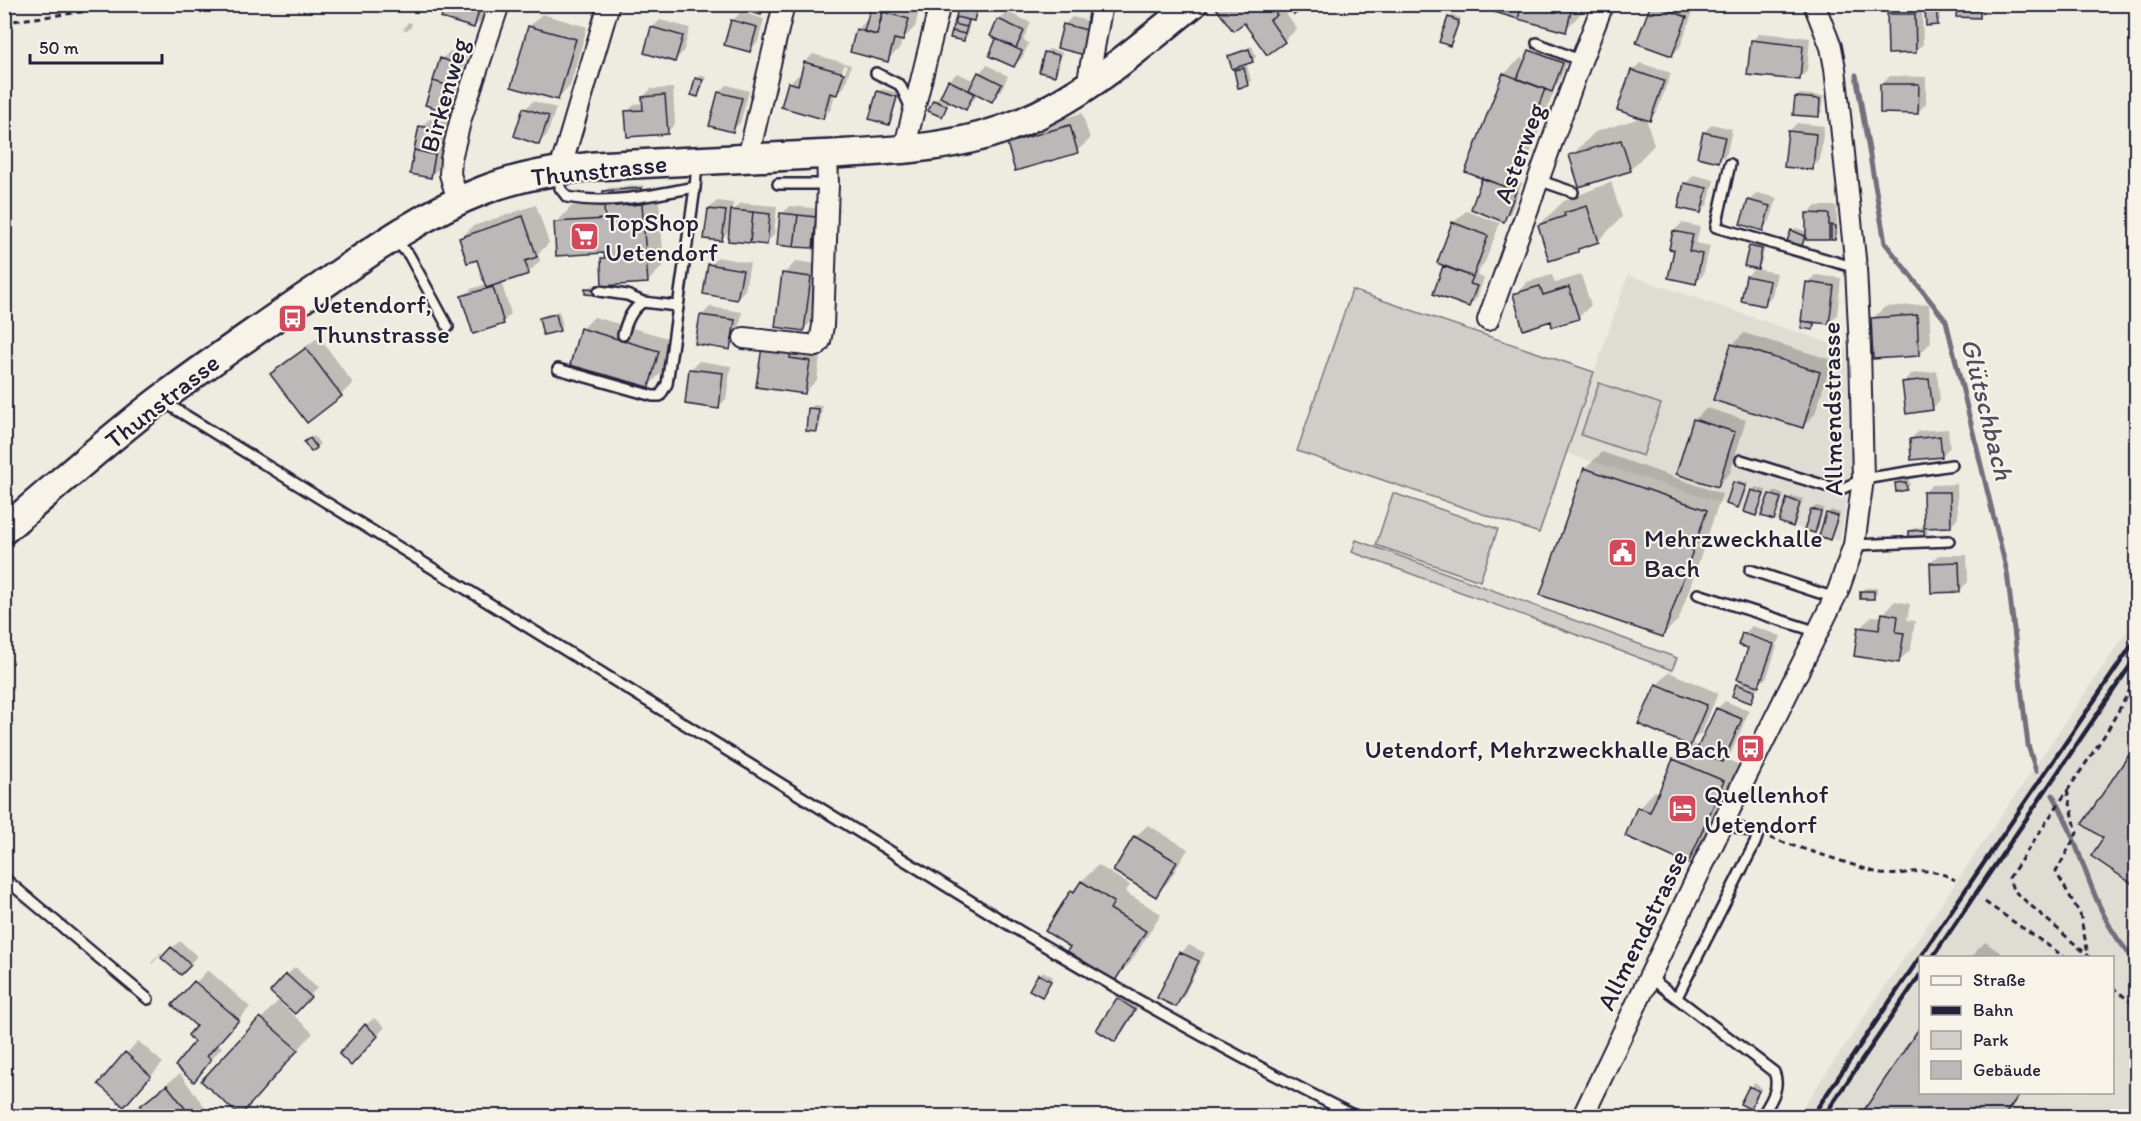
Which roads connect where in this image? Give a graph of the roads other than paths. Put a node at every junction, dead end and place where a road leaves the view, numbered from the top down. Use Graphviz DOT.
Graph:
graph roads {
  1 [pos="499,4"];
  2 [pos="609,4"];
  3 [pos="784,4"];
  4 [pos="940,4"];
  5 [pos="1102,4"];
  6 [pos="1193,4"];
  7 [pos="1603,4"];
  8 [pos="1814,4"];
  9 [pos="1537,43"];
  10 [pos="1581,61"];
  11 [pos="876,74"];
  12 [pos="1087,86"];
  13 [pos="912,111"];
  14 [pos="904,150"];
  15 [pos="826,154"];
  16 [pos="748,158"];
  17 [pos="1730,164"];
  18 [pos="560,170"];
  19 [pos="696,173"];
  20 [pos="1538,180"];
  21 [pos="778,184"];
  22 [pos="828,184"];
  23 [pos="1574,192"];
  24 [pos="458,201"];
  25 [pos="393,238"];
  26 [pos="1856,268"];
  27 [pos="599,291"];
  28 [pos="643,302"];
  29 [pos="678,306"];
  30 [pos="1488,320"];
  31 [pos="448,327"];
  32 [pos="775,333"];
  33 [pos="623,335"];
  34 [pos="744,338"];
  35 [pos="820,341"];
  36 [pos="558,369"];
  37 [pos="160,400"];
  38 [pos="1742,460"];
  39 [pos="1952,465"];
  40 [pos="1863,479"];
  41 [pos="4,530"];
  42 [pos="1949,541"];
  43 [pos="1854,545"];
  44 [pos="1750,570"];
  45 [pos="1698,594"];
  46 [pos="1835,598"];
  47 [pos="1818,632"];
  48 [pos="1724,823"];
  49 [pos="4,878"];
  50 [pos="1649,977"];
  51 [pos="1677,997"];
  52 [pos="148,999"];
  53 [pos="1355,1116"];
  54 [pos="1582,1116"];
  55 [pos="1762,1116"];
  1 -- 24 [label="street, Birkenweg"];
  2 -- 18 [label="street"];
  3 -- 16 [label="street"];
  4 -- 13 [label="street"];
  5 -- 12 [label="street"];
  6 -- 12 [label="main road, Thunstrasse"];
  7 -- 10 [label="street, Asterweg"];
  8 -- 26 [label="street, Allmendstrasse"];
  9 -- 10 [label="lane"];
  10 -- 20 [label="street, Asterweg"];
  11 -- 13 [label="lane"];
  12 -- 14 [label="main road, Thunstrasse"];
  13 -- 14 [label="street"];
  14 -- 15 [label="main road, Thunstrasse"];
  15 -- 16 [label="main road, Thunstrasse"];
  15 -- 22 [label="street"];
  16 -- 19 [label="main road, Thunstrasse"];
  17 -- 26 [label="lane"];
  18 -- 19 [label="main road, Thunstrasse"];
  18 -- 24 [label="main road, Thunstrasse"];
  19 -- 29 [label="lane"];
  20 -- 23 [label="lane"];
  20 -- 30 [label="street, Asterweg"];
  21 -- 22 [label="lane"];
  22 -- 35 [label="street"];
  24 -- 25 [label="main road, Thunstrasse"];
  25 -- 31 [label="lane"];
  25 -- 37 [label="main road, Thunstrasse"];
  26 -- 40 [label="street, Allmendstrasse"];
  27 -- 28 [label="lane"];
  28 -- 29 [label="lane"];
  28 -- 33 [label="lane"];
  29 -- 36 [label="lane"];
  32 -- 35 [label="lane"];
  34 -- 35 [label="street"];
  37 -- 41 [label="main road, Thunstrasse"];
  37 -- 53 [label="lane"];
  38 -- 40 [label="lane"];
  39 -- 40 [label="lane"];
  40 -- 43 [label="street, Allmendstrasse"];
  42 -- 43 [label="lane"];
  43 -- 46 [label="street, Allmendstrasse"];
  44 -- 46 [label="lane"];
  45 -- 47 [label="lane"];
  46 -- 47 [label="street, Allmendstrasse"];
  47 -- 48 [label="street, Allmendstrasse"];
  48 -- 50 [label="street, Allmendstrasse"];
  48 -- 51 [label="lane"];
  49 -- 52 [label="lane"];
  50 -- 51 [label="lane"];
  50 -- 54 [label="street, Allmendstrasse"];
  51 -- 55 [label="lane"];
}
